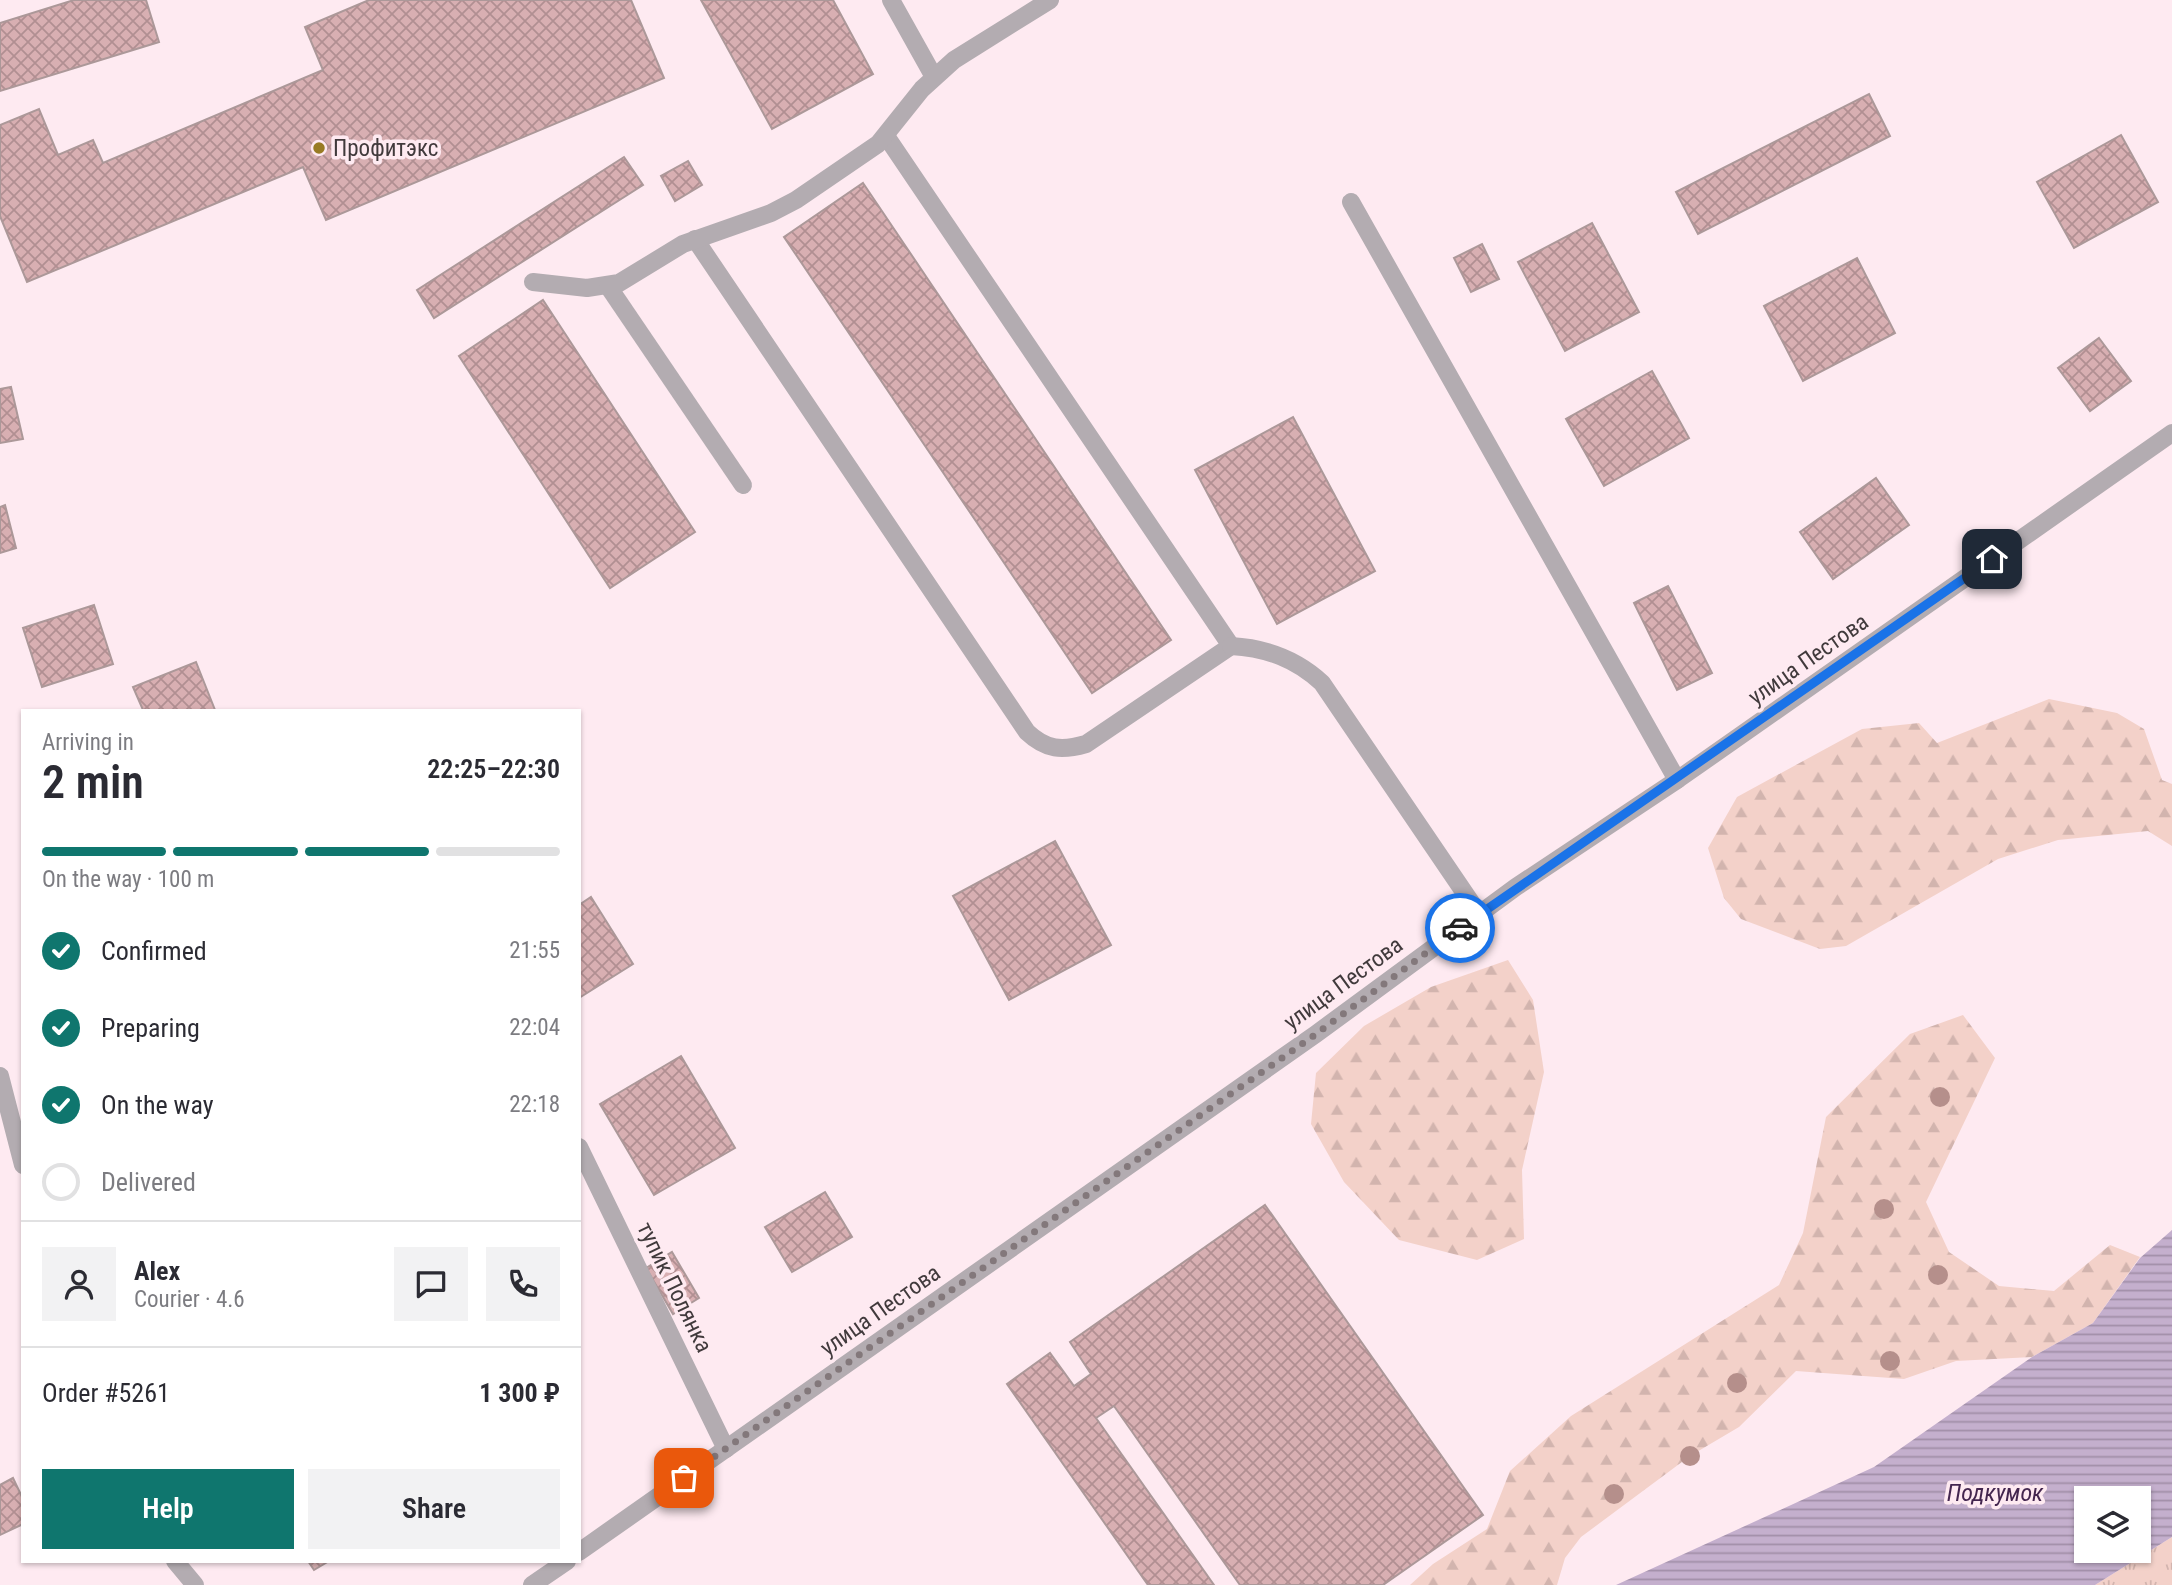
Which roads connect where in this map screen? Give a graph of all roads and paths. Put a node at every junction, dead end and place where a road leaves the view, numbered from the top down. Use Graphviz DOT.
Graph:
graph roads {
  1 [pos="891,0"];
  2 [pos="1050,0"];
  3 [pos="934,78"];
  4 [pos="886,136"];
  5 [pos="1351,202"];
  6 [pos="695,239"];
  7 [pos="533,282"];
  8 [pos="608,286"];
  9 [pos="2172,433"];
  10 [pos="743,485"];
  11 [pos="1231,646"];
  12 [pos="1677,780"];
  13 [pos="1479,914"];
  14 [pos="0,1076"];
  15 [pos="581,1151"];
  16 [pos="21,1158"];
  17 [pos="726,1448"];
  18 [pos="581,1551"];
  19 [pos="177,1563"];
  20 [pos="564,1563"];
  21 [pos="195,1585"];
  22 [pos="532,1585"];
  1 -- 3 [label="street"];
  2 -- 3 [label="street"];
  3 -- 4 [label="street"];
  4 -- 6 [label="street"];
  4 -- 11 [label="street"];
  5 -- 12 [label="street"];
  6 -- 8 [label="street"];
  6 -- 11 [label="street"];
  7 -- 8 [label="street"];
  8 -- 10 [label="street"];
  9 -- 12 [label="street, улица Пестова"];
  11 -- 13 [label="street"];
  12 -- 13 [label="street, улица Пестова"];
  13 -- 17 [label="street, улица Пестова"];
  14 -- 16 [label="street"];
  15 -- 17 [label="street, тупик Полянка"];
  17 -- 18 [label="street, улица Пестова"];
  19 -- 21 [label="street"];
  20 -- 22 [label="street"];
}
